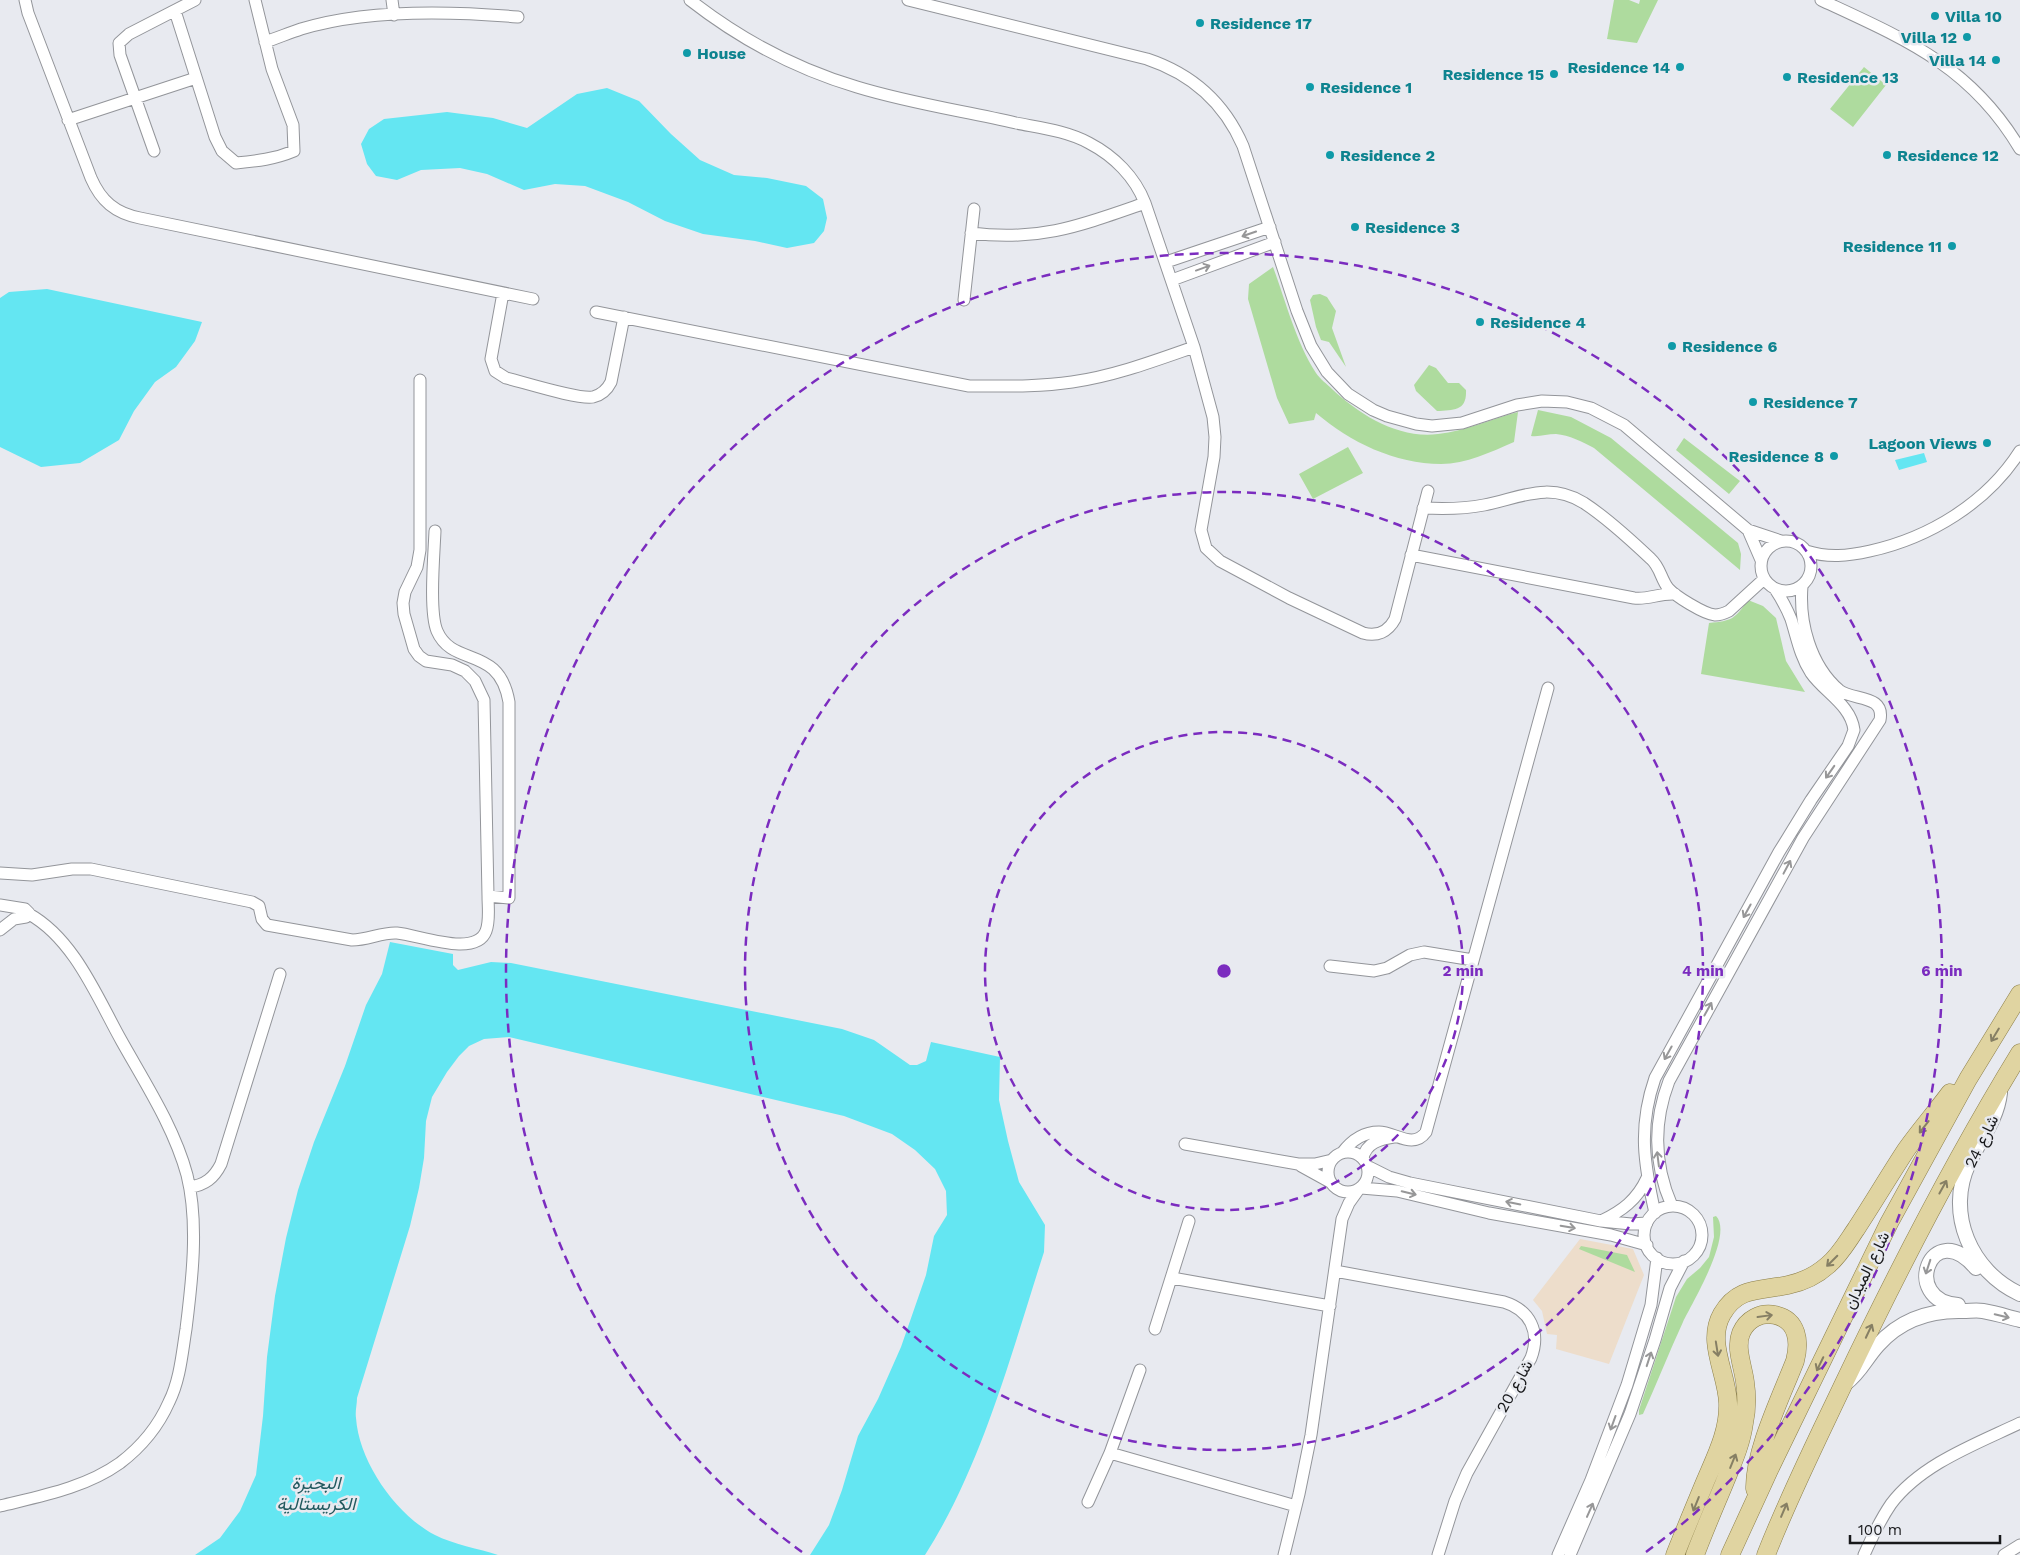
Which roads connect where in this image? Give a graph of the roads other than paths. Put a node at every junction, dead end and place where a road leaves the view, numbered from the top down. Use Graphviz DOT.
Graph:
graph roads {
  1 [pos="25,0"];
  2 [pos="195,0"];
  3 [pos="255,0"];
  4 [pos="392,0"];
  5 [pos="690,0"];
  6 [pos="908,0"];
  7 [pos="1821,0"];
  8 [pos="175,11"];
  9 [pos="394,15"];
  10 [pos="518,17"];
  11 [pos="265,42"];
  12 [pos="196,78"];
  13 [pos="136,98"];
  14 [pos="68,120"];
  15 [pos="2020,149"];
  16 [pos="154,151"];
  17 [pos="1145,203"];
  18 [pos="974,209"];
  19 [pos="1270,227"];
  20 [pos="971,233"];
  21 [pos="1275,242"];
  22 [pos="1215,245"];
  23 [pos="1166,262"];
  24 [pos="1220,262"];
  25 [pos="1172,280"];
  26 [pos="503,293"];
  27 [pos="533,299"];
  28 [pos="964,300"];
  29 [pos="596,312"];
  30 [pos="624,317"];
  31 [pos="1194,347"];
  32 [pos="420,380"];
  33 [pos="2020,452"];
  34 [pos="1428,490"];
  35 [pos="1423,508"];
  36 [pos="1748,530"];
  37 [pos="435,531"];
  38 [pos="1781,541"];
  39 [pos="1806,551"];
  40 [pos="1411,555"];
  41 [pos="1834,556"];
  42 [pos="1761,560"];
  43 [pos="1810,573"];
  44 [pos="1662,577"];
  45 [pos="1764,579"];
  46 [pos="1802,586"];
  47 [pos="1775,589"];
  48 [pos="1675,594"];
  49 [pos="1654,595"];
  50 [pos="1802,611"];
  51 [pos="1802,652"];
  52 [pos="1548,688"];
  53 [pos="1852,697"];
  54 [pos="0,873"];
  55 [pos="488,896"];
  56 [pos="0,905"];
  57 [pos="29,914"];
  58 [pos="0,930"];
  59 [pos="1473,960"];
  60 [pos="1330,966"];
  61 [pos="280,974"];
  62 [pos="2020,994"];
  63 [pos="2020,1052"];
  64 [pos="1968,1079"];
  65 [pos="2001,1084"];
  66 [pos="1396,1137"];
  67 [pos="1185,1144"];
  68 [pos="1342,1153"];
  69 [pos="1332,1160"];
  70 [pos="1365,1162"];
  71 [pos="1298,1164"];
  72 [pos="1647,1178"];
  73 [pos="1333,1185"];
  74 [pos="190,1187"];
  75 [pos="1360,1189"];
  76 [pos="1492,1199"];
  77 [pos="1672,1206"];
  78 [pos="1489,1213"];
  79 [pos="1655,1213"];
  80 [pos="1342,1219"];
  81 [pos="1189,1221"];
  82 [pos="1601,1221"];
  83 [pos="1647,1222"];
  84 [pos="1647,1245"];
  85 [pos="1657,1258"];
  86 [pos="1684,1262"];
  87 [pos="1335,1271"];
  88 [pos="1993,1277"];
  89 [pos="1172,1278"];
  90 [pos="2020,1294"];
  91 [pos="1330,1306"];
  92 [pos="1983,1311"];
  93 [pos="2020,1320"];
  94 [pos="1155,1329"];
  95 [pos="1140,1370"];
  96 [pos="1844,1385"];
  97 [pos="2020,1423"];
  98 [pos="1110,1453"];
  99 [pos="1755,1499"];
  100 [pos="1088,1502"];
  101 [pos="0,1506"];
  102 [pos="1296,1506"];
  103 [pos="2020,1545"];
  104 [pos="1284,1555"];
  105 [pos="1438,1555"];
  106 [pos="1558,1555"];
  107 [pos="1570,1555"];
  108 [pos="1675,1555"];
  109 [pos="1695,1555"];
  110 [pos="1730,1555"];
  111 [pos="1766,1555"];
  112 [pos="1864,1555"];
  113 [pos="2004,1555"];
  1 -- 14 [label="street"];
  2 -- 8 [label="street"];
  3 -- 11 [label="street"];
  4 -- 9 [label="street"];
  5 -- 17 [label="street"];
  6 -- 19 [label="street"];
  7 -- 15 [label="street"];
  8 -- 12 [label="street"];
  8 -- 13 [label="street"];
  9 -- 10 [label="street"];
  9 -- 11 [label="street"];
  11 -- 12 [label="street"];
  12 -- 13 [label="street"];
  13 -- 14 [label="street"];
  13 -- 16 [label="street"];
  14 -- 26 [label="street"];
  17 -- 20 [label="street"];
  17 -- 23 [label="street"];
  18 -- 20 [label="street"];
  19 -- 21 [label="street"];
  19 -- 22 [label="street, one-way"];
  20 -- 28 [label="street"];
  21 -- 24 [label="street"];
  21 -- 36 [label="street"];
  22 -- 23 [label="street"];
  22 -- 24 [label="street"];
  23 -- 25 [label="street"];
  25 -- 24 [label="street, one-way"];
  25 -- 31 [label="street"];
  26 -- 27 [label="street"];
  26 -- 30 [label="street"];
  29 -- 30 [label="street"];
  30 -- 31 [label="street"];
  31 -- 40 [label="street"];
  32 -- 55 [label="street"];
  33 -- 41 [label="street"];
  34 -- 35 [label="street"];
  35 -- 40 [label="street"];
  35 -- 44 [label="street"];
  36 -- 38 [label="street"];
  36 -- 42 [label="street"];
  37 -- 55 [label="street"];
  38 -- 39 [label="street"];
  38 -- 42 [label="street"];
  39 -- 41 [label="street"];
  39 -- 43 [label="street"];
  40 -- 49 [label="street"];
  41 -- 43 [label="street"];
  42 -- 45 [label="street"];
  43 -- 46 [label="street"];
  44 -- 48 [label="street"];
  44 -- 49 [label="street"];
  45 -- 47 [label="street"];
  45 -- 48 [label="street"];
  46 -- 47 [label="street"];
  46 -- 50 [label="street"];
  47 -- 51 [label="street"];
  48 -- 49 [label="street"];
  50 -- 51 [label="street"];
  50 -- 53 [label="street"];
  51 -- 53 [label="street"];
  51 -- 72 [label="street, one-way"];
  52 -- 59 [label="street"];
  77 -- 53 [label="street, one-way"];
  54 -- 55 [label="street"];
  56 -- 57 [label="street"];
  57 -- 58 [label="street"];
  57 -- 74 [label="street"];
  59 -- 60 [label="street"];
  59 -- 66 [label="street"];
  61 -- 74 [label="street"];
  62 -- 64 [label="main road, شارع الميدان, one-way"];
  63 -- 65 [label="main road, شارع الميدان"];
  64 -- 99 [label="main road, شارع الميدان, one-way"];
  64 -- 108 [label="main road, one-way"];
  65 -- 88 [label="street, شارع 24"];
  96 -- 65 [label="main road, شارع الميدان, one-way"];
  66 -- 68 [label="street"];
  66 -- 70 [label="street"];
  67 -- 71 [label="street"];
  68 -- 69 [label="street"];
  68 -- 70 [label="street"];
  69 -- 71 [label="street"];
  69 -- 73 [label="street"];
  70 -- 75 [label="street"];
  70 -- 76 [label="street"];
  71 -- 73 [label="street"];
  72 -- 79 [label="street"];
  72 -- 82 [label="street"];
  73 -- 75 [label="street"];
  73 -- 80 [label="street"];
  74 -- 101 [label="street"];
  75 -- 78 [label="street, one-way"];
  75 -- 80 [label="street"];
  76 -- 78 [label="street"];
  82 -- 76 [label="street, one-way"];
  77 -- 79 [label="street"];
  77 -- 86 [label="street"];
  78 -- 84 [label="street, one-way"];
  79 -- 83 [label="street"];
  80 -- 87 [label="street"];
  81 -- 89 [label="street"];
  82 -- 83 [label="street"];
  83 -- 84 [label="street"];
  84 -- 85 [label="street"];
  85 -- 86 [label="street"];
  85 -- 106 [label="street, one-way"];
  107 -- 86 [label="street, one-way"];
  87 -- 91 [label="street"];
  87 -- 105 [label="street, شارع 20"];
  88 -- 90 [label="street, شارع 24"];
  88 -- 92 [label="street, one-way"];
  89 -- 91 [label="street"];
  89 -- 94 [label="street"];
  91 -- 102 [label="street"];
  92 -- 93 [label="street, one-way"];
  92 -- 96 [label="street"];
  95 -- 98 [label="street"];
  111 -- 96 [label="main road, شارع الميدان, one-way"];
  97 -- 112 [label="street"];
  98 -- 100 [label="street"];
  98 -- 102 [label="street"];
  109 -- 99 [label="main road, one-way"];
  99 -- 110 [label="main road, شارع الميدان"];
  102 -- 104 [label="street"];
  103 -- 113 [label="street"];
}
